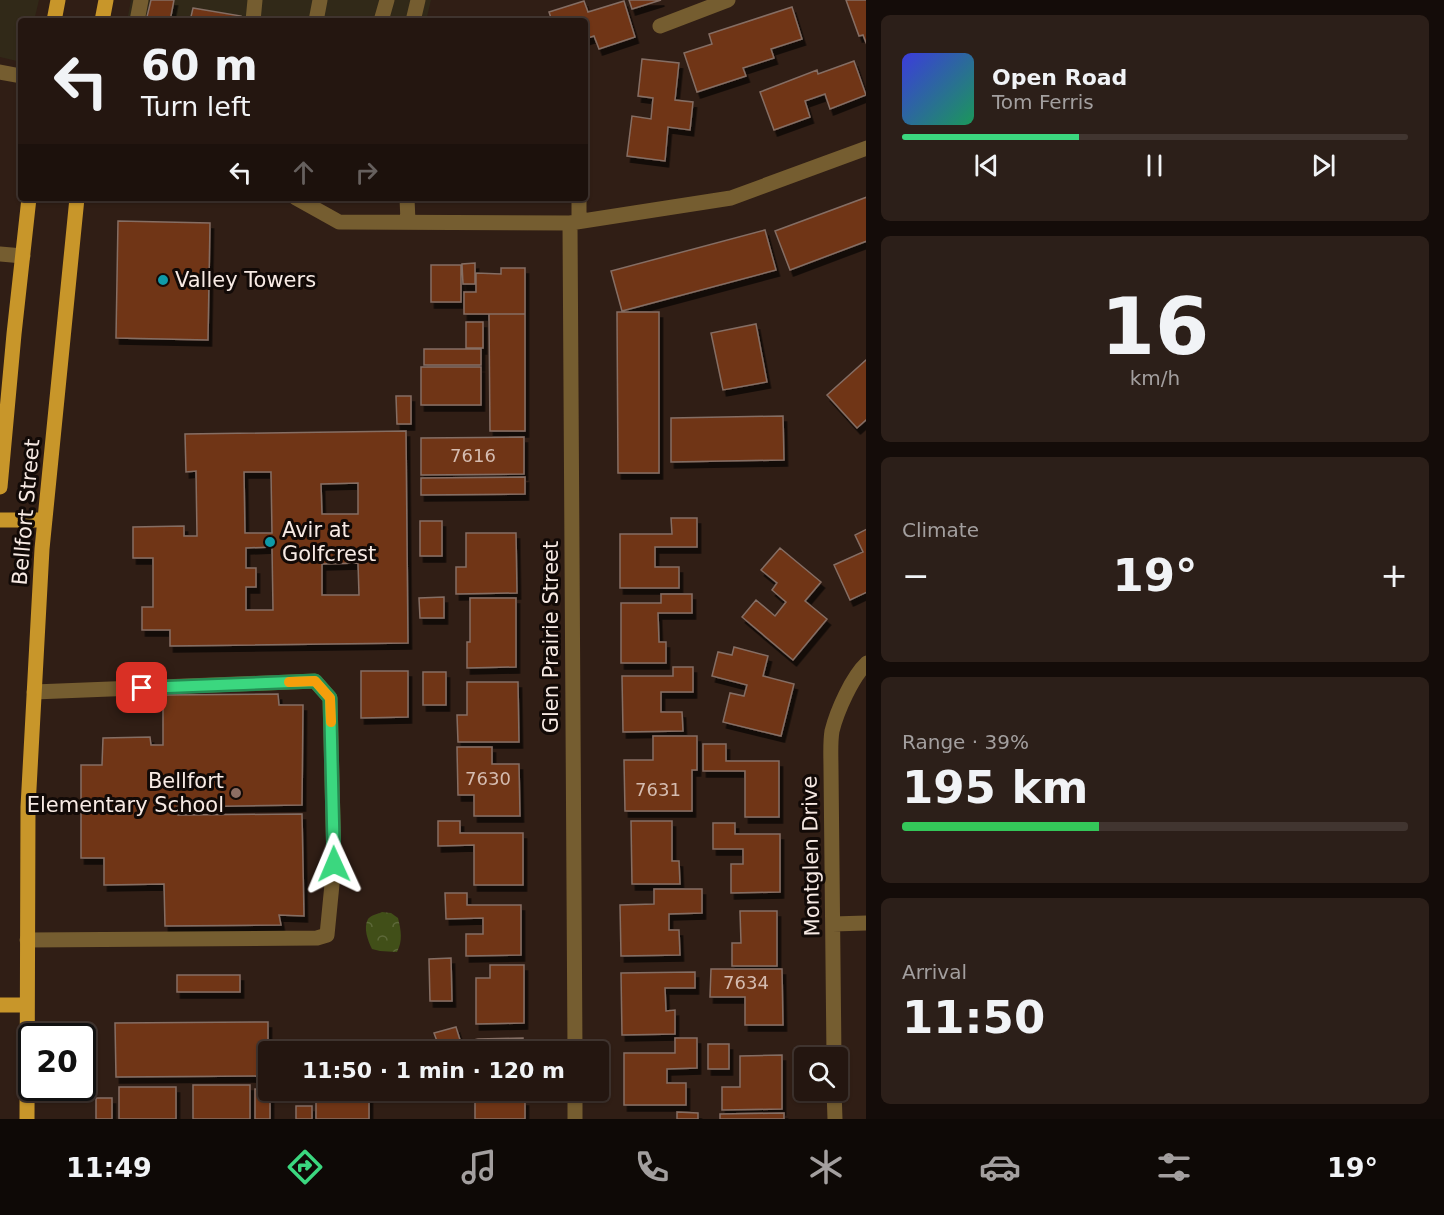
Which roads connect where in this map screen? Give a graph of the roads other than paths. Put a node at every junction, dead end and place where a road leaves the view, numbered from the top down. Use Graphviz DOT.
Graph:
graph roads {
  1 [pos="58,0"];
  2 [pos="106,0"];
  3 [pos="141,0"];
  4 [pos="255,0"];
  5 [pos="320,0"];
  6 [pos="387,0"];
  7 [pos="418,0"];
  8 [pos="728,0"];
  9 [pos="55,18"];
  10 [pos="103,18"];
  11 [pos="138,18"];
  12 [pos="253,18"];
  13 [pos="317,18"];
  14 [pos="382,18"];
  15 [pos="414,18"];
  16 [pos="660,26"];
  17 [pos="0,72"];
  18 [pos="18,75"];
  19 [pos="866,148"];
  20 [pos="29,201"];
  21 [pos="77,201"];
  22 [pos="305,201"];
  23 [pos="407,201"];
  24 [pos="578,201"];
  25 [pos="408,222"];
  26 [pos="575,222"];
  27 [pos="0,254"];
  28 [pos="23,256"];
  29 [pos="0,487"];
  30 [pos="0,520"];
  31 [pos="45,520"];
  32 [pos="866,664"];
  33 [pos="34,692"];
  34 [pos="866,923"];
  35 [pos="833,924"];
  36 [pos="27,940"];
  37 [pos="0,1005"];
  38 [pos="27,1005"];
  39 [pos="575,1041"];
  40 [pos="834,1047"];
  41 [pos="575,1101"];
  42 [pos="834,1101"];
  43 [pos="27,1119"];
  44 [pos="575,1119"];
  45 [pos="835,1119"];
  1 -- 9 [label="main road"];
  2 -- 10 [label="main road"];
  3 -- 11 [label="street"];
  4 -- 12 [label="street"];
  5 -- 13 [label="street"];
  6 -- 14 [label="street"];
  7 -- 15 [label="street"];
  8 -- 16 [label="street"];
  17 -- 18 [label="street"];
  19 -- 26 [label="street"];
  20 -- 28 [label="main road, Bellfort Street"];
  21 -- 31 [label="main road, Bellfort Street"];
  22 -- 25 [label="street"];
  23 -- 25 [label="street"];
  24 -- 26 [label="street, Glen Prairie Street"];
  25 -- 26 [label="street"];
  26 -- 39 [label="street, Glen Prairie Street"];
  27 -- 28 [label="street"];
  28 -- 29 [label="main road, Bellfort Street"];
  30 -- 31 [label="main road"];
  31 -- 33 [label="main road, Bellfort Street"];
  32 -- 35 [label="street, Montglen Drive"];
  33 -- 36 [label="main road, Bellfort Street"];
  33 -- 36 [label="street"];
  34 -- 35 [label="street"];
  35 -- 40 [label="street, Montglen Drive"];
  36 -- 38 [label="main road, Bellfort Street"];
  37 -- 38 [label="main road"];
  38 -- 43 [label="main road, Bellfort Street"];
  41 -- 44 [label="street"];
  42 -- 45 [label="street"];
}
